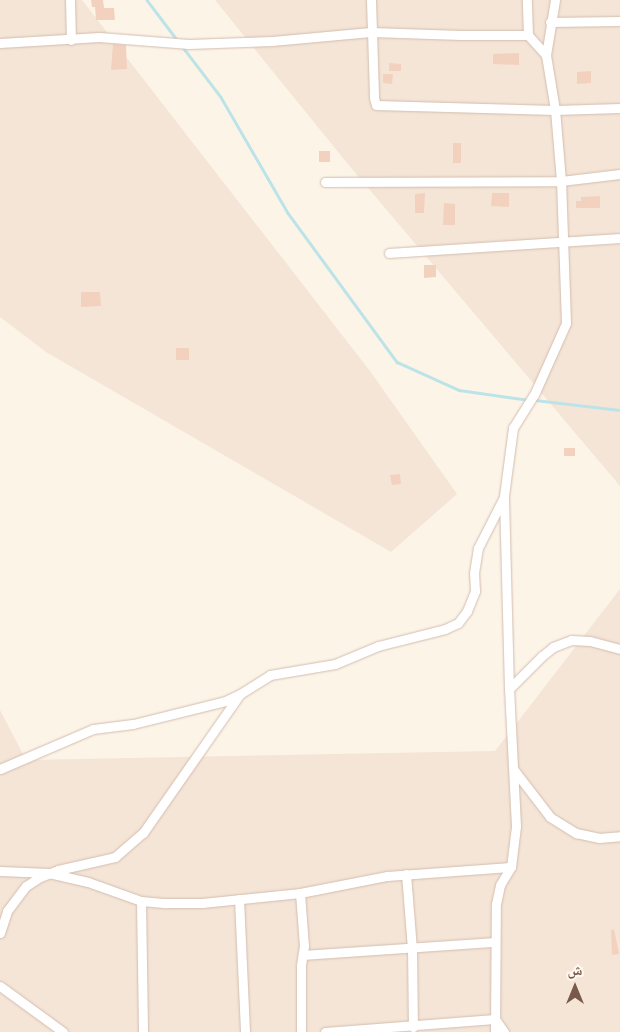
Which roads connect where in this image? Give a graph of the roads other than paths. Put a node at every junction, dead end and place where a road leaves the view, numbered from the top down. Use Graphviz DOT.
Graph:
graph roads {
  1 [pos="70,0"];
  2 [pos="370,0"];
  3 [pos="527,0"];
  4 [pos="555,0"];
  5 [pos="620,21"];
  6 [pos="550,22"];
  7 [pos="370,32"];
  8 [pos="528,34"];
  9 [pos="71,40"];
  10 [pos="0,43"];
  11 [pos="546,55"];
  12 [pos="620,108"];
  13 [pos="555,110"];
  14 [pos="620,174"];
  15 [pos="560,181"];
  16 [pos="325,182"];
  17 [pos="620,238"];
  18 [pos="563,242"];
  19 [pos="389,253"];
  20 [pos="504,496"];
  21 [pos="620,649"];
  22 [pos="509,689"];
  23 [pos="240,694"];
  24 [pos="0,769"];
  25 [pos="514,770"];
  26 [pos="620,836"];
  27 [pos="510,867"];
  28 [pos="0,871"];
  29 [pos="50,873"];
  30 [pos="406,874"];
  31 [pos="300,893"];
  32 [pos="239,899"];
  33 [pos="141,901"];
  34 [pos="0,933"];
  35 [pos="496,942"];
  36 [pos="412,948"];
  37 [pos="303,955"];
  38 [pos="0,986"];
  39 [pos="495,1020"];
  40 [pos="413,1027"];
  41 [pos="63,1032"];
  42 [pos="143,1032"];
  43 [pos="245,1032"];
  44 [pos="302,1032"];
  45 [pos="325,1032"];
  46 [pos="495,1032"];
  47 [pos="504,1032"];
  1 -- 9 [label="street"];
  2 -- 7 [label="street"];
  3 -- 8 [label="street"];
  4 -- 6 [label="street"];
  5 -- 6 [label="street"];
  6 -- 11 [label="street"];
  7 -- 8 [label="street"];
  7 -- 9 [label="street"];
  7 -- 13 [label="street"];
  8 -- 11 [label="street"];
  9 -- 10 [label="street"];
  11 -- 13 [label="street"];
  12 -- 13 [label="street"];
  13 -- 15 [label="street"];
  14 -- 15 [label="street"];
  15 -- 16 [label="street"];
  15 -- 18 [label="street"];
  17 -- 18 [label="street"];
  18 -- 19 [label="street"];
  18 -- 20 [label="street"];
  20 -- 22 [label="street"];
  20 -- 23 [label="street"];
  21 -- 22 [label="street"];
  22 -- 25 [label="street"];
  23 -- 24 [label="street"];
  23 -- 29 [label="street"];
  25 -- 26 [label="street"];
  25 -- 27 [label="street"];
  27 -- 30 [label="street"];
  27 -- 35 [label="street"];
  28 -- 29 [label="street"];
  29 -- 33 [label="street"];
  29 -- 34 [label="street"];
  30 -- 31 [label="street"];
  30 -- 36 [label="street"];
  31 -- 32 [label="street"];
  31 -- 37 [label="street"];
  32 -- 33 [label="street"];
  32 -- 43 [label="street"];
  33 -- 42 [label="street"];
  35 -- 36 [label="street"];
  35 -- 39 [label="street"];
  36 -- 37 [label="street"];
  36 -- 40 [label="street"];
  37 -- 44 [label="street"];
  38 -- 41 [label="street"];
  39 -- 40 [label="street"];
  39 -- 46 [label="street"];
  39 -- 47 [label="street"];
  40 -- 45 [label="street"];
}
